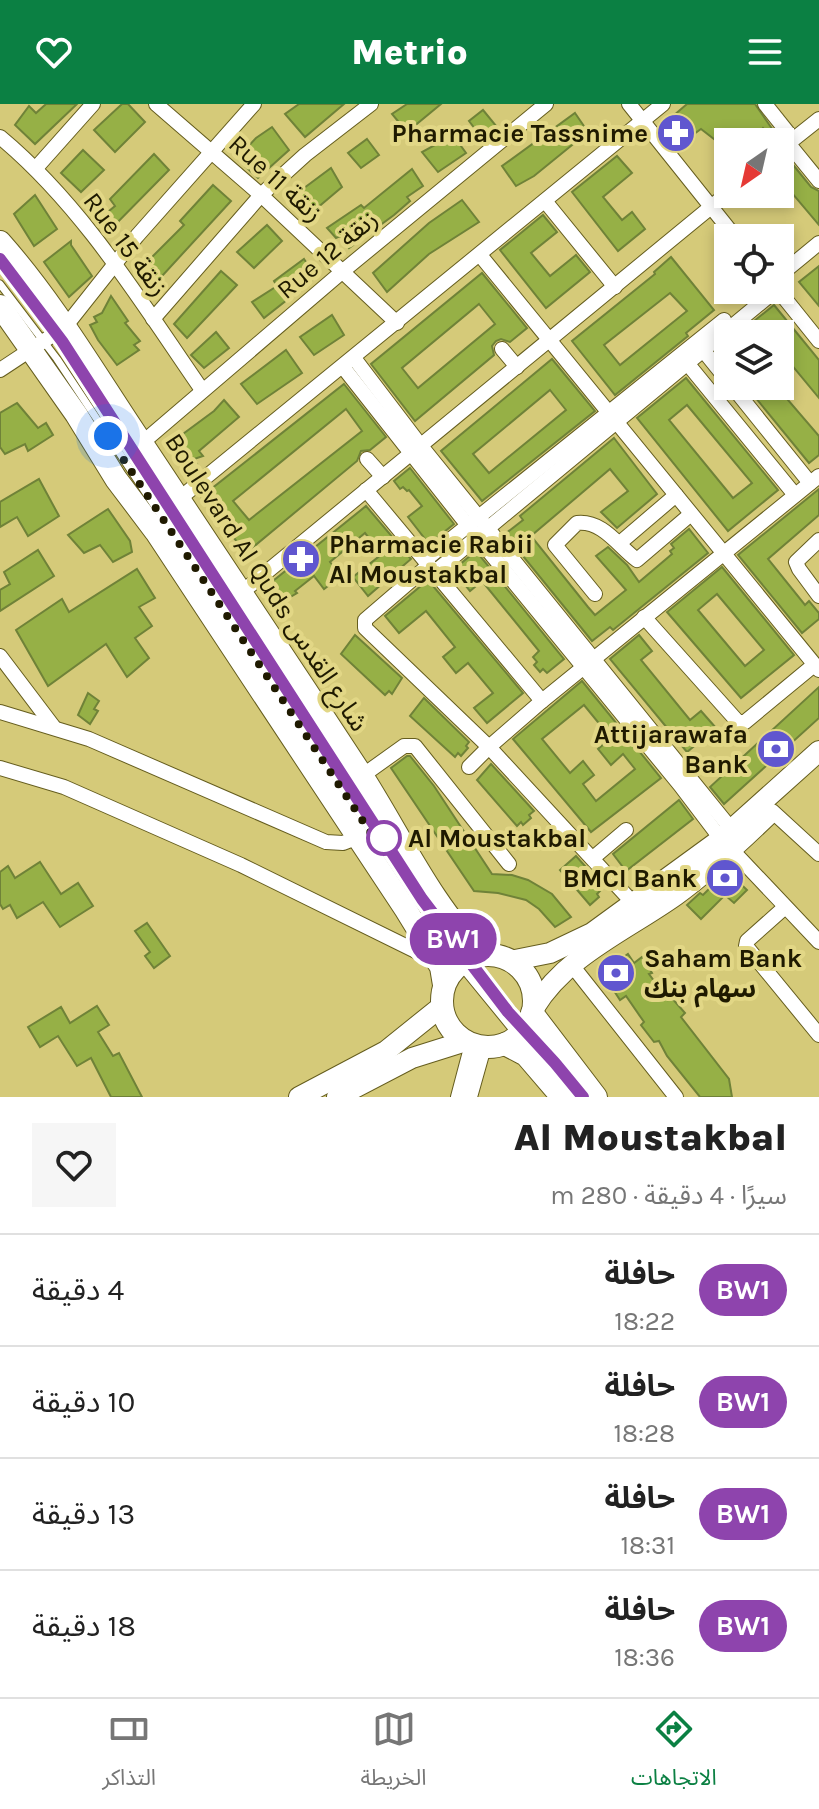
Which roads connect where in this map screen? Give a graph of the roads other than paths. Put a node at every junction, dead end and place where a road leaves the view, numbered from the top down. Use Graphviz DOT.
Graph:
graph roads {
  1 [pos="93,104"];
  2 [pos="156,104"];
  3 [pos="254,104"];
  4 [pos="371,104"];
  5 [pos="546,104"];
  6 [pos="629,104"];
  7 [pos="663,104"];
  8 [pos="765,104"];
  9 [pos="530,109"];
  10 [pos="819,119"];
  11 [pos="642,121"];
  12 [pos="778,128"];
  13 [pos="0,137"];
  14 [pos="794,139"];
  15 [pos="211,152"];
  16 [pos="794,152"];
  17 [pos="36,168"];
  18 [pos="819,181"];
  19 [pos="261,195"];
  20 [pos="545,201"];
  21 [pos="712,207"];
  22 [pos="725,224"];
  23 [pos="0,242"];
  24 [pos="819,243"];
  25 [pos="480,255"];
  26 [pos="819,255"];
  27 [pos="0,259"];
  28 [pos="794,264"];
  29 [pos="115,266"];
  30 [pos="343,271"];
  31 [pos="794,276"];
  32 [pos="0,284"];
  33 [pos="615,287"];
  34 [pos="794,303"];
  35 [pos="746,304"];
  36 [pos="760,304"];
  37 [pos="0,306"];
  38 [pos="153,319"];
  39 [pos="397,323"];
  40 [pos="51,338"];
  41 [pos="549,340"];
  42 [pos="819,341"];
  43 [pos="502,349"];
  44 [pos="703,350"];
  45 [pos="348,363"];
  46 [pos="687,363"];
  47 [pos="714,364"];
  48 [pos="517,367"];
  49 [pos="0,370"];
  50 [pos="202,390"];
  51 [pos="744,400"];
  52 [pos="613,418"];
  53 [pos="136,444"];
  54 [pos="415,450"];
  55 [pos="367,459"];
  56 [pos="383,477"];
  57 [pos="814,480"];
  58 [pos="366,490"];
  59 [pos="676,495"];
  60 [pos="795,495"];
  61 [pos="179,499"];
  62 [pos="691,514"];
  63 [pos="478,528"];
  64 [pos="819,540"];
  65 [pos="621,542"];
  66 [pos="723,552"];
  67 [pos="429,566"];
  68 [pos="241,593"];
  69 [pos="595,594"];
  70 [pos="819,596"];
  71 [pos="644,617"];
  72 [pos="0,656"];
  73 [pos="589,662"];
  74 [pos="816,662"];
  75 [pos="542,701"];
  76 [pos="0,712"];
  77 [pos="53,727"];
  78 [pos="489,747"];
  79 [pos="819,751"];
  80 [pos="469,767"];
  81 [pos="0,768"];
  82 [pos="819,769"];
  83 [pos="362,776"];
  84 [pos="772,811"];
  85 [pos="626,830"];
  86 [pos="356,838"];
  87 [pos="728,840"];
  88 [pos="819,854"];
  89 [pos="593,858"];
  90 [pos="509,864"];
  91 [pos="634,904"];
  92 [pos="784,908"];
  93 [pos="819,942"];
  94 [pos="462,960"];
  95 [pos="510,961"];
  96 [pos="571,964"];
  97 [pos="443,996"];
  98 [pos="504,1033"];
  99 [pos="819,1035"];
  100 [pos="299,1097"];
  101 [pos="337,1097"];
  102 [pos="458,1097"];
  103 [pos="470,1097"];
  104 [pos="562,1097"];
  105 [pos="572,1097"];
  106 [pos="583,1097"];
  107 [pos="596,1097"];
  108 [pos="676,1097"];
  1 -- 17 [label="street"];
  2 -- 15 [label="street, Rue 11 زنقة"];
  3 -- 15 [label="street"];
  4 -- 19 [label="street"];
  5 -- 9 [label="street, Rue 12 زنقة"];
  6 -- 11 [label="street"];
  7 -- 11 [label="street"];
  8 -- 12 [label="street"];
  9 -- 30 [label="street, Rue 12 زنقة"];
  10 -- 14 [label="street"];
  11 -- 20 [label="street"];
  11 -- 21 [label="street"];
  13 -- 17 [label="street, Rue 15 زنقة"];
  15 -- 19 [label="street, Rue 11 زنقة"];
  15 -- 29 [label="street"];
  16 -- 18 [label="street"];
  17 -- 29 [label="street, Rue 15 زنقة"];
  19 -- 30 [label="street, Rue 11 زنقة"];
  19 -- 38 [label="street"];
  20 -- 25 [label="street"];
  20 -- 33 [label="street"];
  21 -- 22 [label="street"];
  21 -- 33 [label="street"];
  23 -- 40 [label="main road, Boulevard Al Quds شارع القدس"];
  24 -- 28 [label="street"];
  25 -- 39 [label="street"];
  25 -- 41 [label="street"];
  26 -- 31 [label="street"];
  27 -- 40 [label="lane"];
  29 -- 38 [label="street, Rue 15 زنقة"];
  29 -- 40 [label="street"];
  30 -- 39 [label="street, Rue 11 زنقة"];
  30 -- 50 [label="street, Rue 12 زنقة"];
  32 -- 40 [label="lane"];
  33 -- 41 [label="street"];
  34 -- 42 [label="street"];
  35 -- 52 [label="street"];
  36 -- 44 [label="street"];
  37 -- 40 [label="main road, Boulevard Al Quds شارع القدس"];
  38 -- 50 [label="street, Rue 15 زنقة"];
  39 -- 45 [label="street"];
  40 -- 49 [label="street"];
  40 -- 53 [label="main road, Boulevard Al Quds شارع القدس"];
  40 -- 86 [label="main road, Boulevard Al Quds شارع القدس"];
  40 -- 94 [label="lane"];
  41 -- 48 [label="street"];
  41 -- 52 [label="street"];
  43 -- 48 [label="street"];
  44 -- 46 [label="street"];
  44 -- 47 [label="street"];
  45 -- 54 [label="street"];
  45 -- 61 [label="street"];
  46 -- 52 [label="street"];
  46 -- 60 [label="street"];
  48 -- 54 [label="street"];
  50 -- 53 [label="street, Rue 12 زنقة"];
  51 -- 57 [label="street"];
  52 -- 59 [label="street"];
  52 -- 63 [label="street"];
  53 -- 61 [label="main road, Boulevard Al Quds شارع القدس"];
  53 -- 94 [label="lane"];
  54 -- 56 [label="street"];
  54 -- 63 [label="street"];
  55 -- 56 [label="street"];
  56 -- 58 [label="street"];
  57 -- 60 [label="street"];
  58 -- 67 [label="street"];
  58 -- 68 [label="street"];
  59 -- 62 [label="street"];
  59 -- 65 [label="street"];
  60 -- 66 [label="street"];
  61 -- 68 [label="main road, Boulevard Al Quds شارع القدس"];
  62 -- 65 [label="street"];
  62 -- 66 [label="street"];
  63 -- 67 [label="street"];
  63 -- 73 [label="street"];
  64 -- 70 [label="street"];
  65 -- 69 [label="street"];
  66 -- 71 [label="street"];
  66 -- 74 [label="street"];
  67 -- 75 [label="street"];
  67 -- 78 [label="street"];
  68 -- 83 [label="main road, Boulevard Al Quds شارع القدس"];
  71 -- 73 [label="street"];
  71 -- 74 [label="street"];
  72 -- 77 [label="street"];
  73 -- 75 [label="street"];
  73 -- 87 [label="street"];
  75 -- 78 [label="street"];
  76 -- 77 [label="street"];
  77 -- 86 [label="street"];
  78 -- 80 [label="street"];
  78 -- 89 [label="street"];
  79 -- 87 [label="street"];
  81 -- 94 [label="street"];
  82 -- 84 [label="street"];
  83 -- 90 [label="street"];
  83 -- 94 [label="main road, Boulevard Al Quds شارع القدس"];
  84 -- 87 [label="street"];
  84 -- 88 [label="street"];
  85 -- 89 [label="street"];
  86 -- 94 [label="main road, Boulevard Al Quds شارع القدس"];
  87 -- 91 [label="street"];
  87 -- 92 [label="street"];
  87 -- 96 [label="street"];
  89 -- 91 [label="street"];
  91 -- 95 [label="street"];
  92 -- 93 [label="street"];
  92 -- 99 [label="street"];
  94 -- 95 [label="main road"];
  94 -- 97 [label="main road, Boulevard Al Quds شارع القدس"];
  94 -- 98 [label="lane"];
  95 -- 98 [label="main road"];
  96 -- 98 [label="street"];
  96 -- 108 [label="street"];
  97 -- 98 [label="main road, Boulevard Al Quds شارع القدس"];
  97 -- 100 [label="street"];
  98 -- 101 [label="street"];
  98 -- 102 [label="street"];
  98 -- 103 [label="street"];
  98 -- 104 [label="main road"];
  98 -- 105 [label="lane"];
  98 -- 106 [label="lane"];
  98 -- 107 [label="main road"];
}
